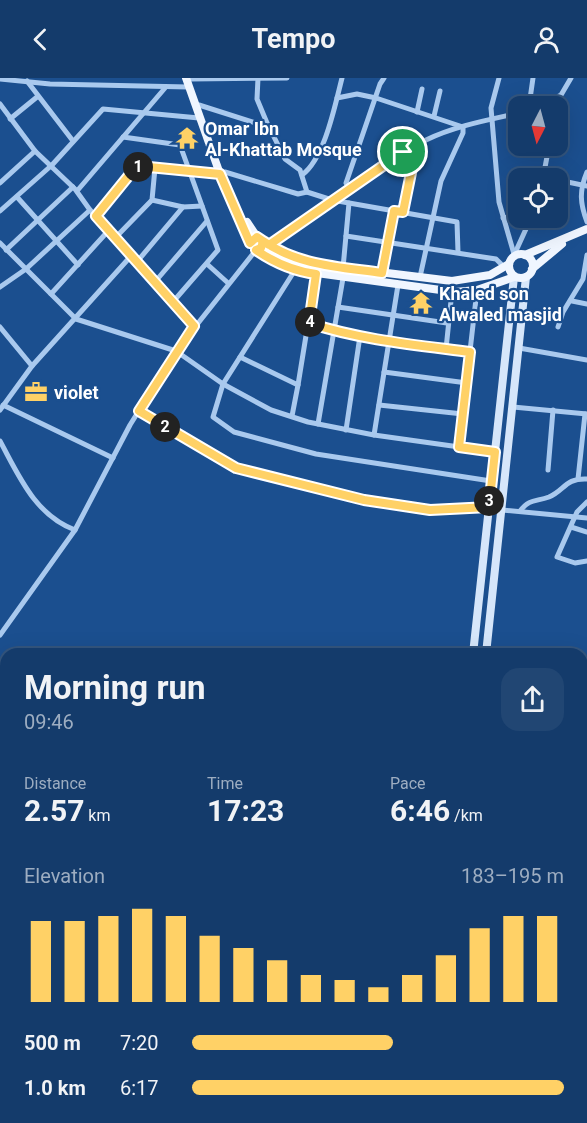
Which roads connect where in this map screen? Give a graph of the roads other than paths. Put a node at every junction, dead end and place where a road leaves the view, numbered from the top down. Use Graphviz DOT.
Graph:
graph roads {
  1 [pos="215,78"];
  2 [pos="236,78"];
  3 [pos="258,78"];
  4 [pos="287,78"];
  5 [pos="342,78"];
  6 [pos="384,78"];
  7 [pos="498,78"];
  8 [pos="533,78"];
  9 [pos="571,78"];
  10 [pos="0,79"];
  11 [pos="27,81"];
  12 [pos="189,81"];
  13 [pos="165,88"];
  14 [pos="422,89"];
  15 [pos="440,91"];
  16 [pos="530,96"];
  17 [pos="559,96"];
  18 [pos="37,97"];
  19 [pos="337,98"];
  20 [pos="376,98"];
  21 [pos="0,104"];
  22 [pos="199,105"];
  23 [pos="417,112"];
  24 [pos="143,113"];
  25 [pos="434,116"];
  26 [pos="508,116"];
  27 [pos="8,117"];
  28 [pos="0,118"];
  29 [pos="199,118"];
  30 [pos="492,119"];
  31 [pos="267,123"];
  32 [pos="463,127"];
  33 [pos="123,137"];
  34 [pos="73,141"];
  35 [pos="35,151"];
  36 [pos="403,152"];
  37 [pos="52,165"];
  38 [pos="155,168"];
  39 [pos="587,171"];
  40 [pos="190,173"];
  41 [pos="223,173"];
  42 [pos="302,175"];
  43 [pos="568,182"];
  44 [pos="0,183"];
  45 [pos="584,186"];
  46 [pos="350,188"];
  47 [pos="75,189"];
  48 [pos="307,192"];
  49 [pos="17,197"];
  50 [pos="152,200"];
  51 [pos="332,200"];
  52 [pos="349,203"];
  53 [pos="202,206"];
  54 [pos="183,207"];
  55 [pos="90,210"];
  56 [pos="0,211"];
  57 [pos="394,211"];
  58 [pos="403,212"];
  59 [pos="96,216"];
  60 [pos="508,217"];
  61 [pos="432,218"];
  62 [pos="503,218"];
  63 [pos="38,219"];
  64 [pos="207,221"];
  65 [pos="587,222"];
  66 [pos="526,228"];
  67 [pos="109,230"];
  68 [pos="587,231"];
  69 [pos="346,236"];
  70 [pos="116,237"];
  71 [pos="57,240"];
  72 [pos="389,242"];
  73 [pos="0,243"];
  74 [pos="259,243"];
  75 [pos="426,248"];
  76 [pos="6,250"];
  77 [pos="458,252"];
  78 [pos="525,255"];
  79 [pos="587,255"];
  80 [pos="131,256"];
  81 [pos="509,261"];
  82 [pos="136,263"];
  83 [pos="207,264"];
  84 [pos="78,265"];
  85 [pos="343,268"];
  86 [pos="26,269"];
  87 [pos="532,269"];
  88 [pos="295,270"];
  89 [pos="382,273"];
  90 [pos="316,274"];
  91 [pos="490,275"];
  92 [pos="420,277"];
  93 [pos="514,277"];
  94 [pos="526,277"];
  95 [pos="343,278"];
  96 [pos="585,279"];
  97 [pos="154,283"];
  98 [pos="228,284"];
  99 [pos="398,285"];
  100 [pos="494,285"];
  101 [pos="0,287"];
  102 [pos="477,290"];
  103 [pos="452,291"];
  104 [pos="51,294"];
  105 [pos="572,301"];
  106 [pos="172,303"];
  107 [pos="587,304"];
  108 [pos="338,307"];
  109 [pos="393,316"];
  110 [pos="76,319"];
  111 [pos="447,322"];
  112 [pos="309,323"];
  113 [pos="194,326"];
  114 [pos="0,327"];
  115 [pos="558,327"];
  116 [pos="334,331"];
  117 [pos="360,336"];
  118 [pos="389,341"];
  119 [pos="519,348"];
  120 [pos="446,349"];
  121 [pos="176,351"];
  122 [pos="470,352"];
  123 [pos="240,357"];
  124 [pos="587,360"];
  125 [pos="32,366"];
  126 [pos="384,372"];
  127 [pos="466,383"];
  128 [pos="223,384"];
  129 [pos="298,385"];
  130 [pos="379,405"];
  131 [pos="513,406"];
  132 [pos="2,408"];
  133 [pos="553,410"];
  134 [pos="139,411"];
  135 [pos="463,414"];
  136 [pos="586,414"];
  137 [pos="292,416"];
  138 [pos="318,424"];
  139 [pos="346,430"];
  140 [pos="374,435"];
  141 [pos="0,441"];
  142 [pos="459,447"];
  143 [pos="495,452"];
  144 [pos="113,458"];
  145 [pos="548,470"];
  146 [pos="578,479"];
  147 [pos="587,479"];
  148 [pos="491,481"];
  149 [pos="587,502"];
  150 [pos="489,507"];
  151 [pos="502,509"];
  152 [pos="520,511"];
  153 [pos="575,517"];
  154 [pos="587,518"];
  155 [pos="571,526"];
  156 [pos="75,530"];
  157 [pos="587,532"];
  158 [pos="587,561"];
  159 [pos="0,635"];
  160 [pos="474,648"];
  161 [pos="487,648"];
  1 -- 2 [label="street"];
  1 -- 12 [label="street"];
  2 -- 3 [label="street"];
  3 -- 4 [label="street"];
  3 -- 31 [label="street"];
  5 -- 19 [label="street"];
  6 -- 20 [label="street"];
  7 -- 30 [label="street"];
  8 -- 16 [label="street"];
  9 -- 17 [label="street"];
  10 -- 11 [label="street"];
  11 -- 13 [label="street"];
  11 -- 18 [label="street"];
  12 -- 13 [label="street"];
  12 -- 22 [label="main road"];
  12 -- 29 [label="main road"];
  13 -- 24 [label="street"];
  14 -- 23 [label="street"];
  15 -- 25 [label="street"];
  18 -- 27 [label="street"];
  18 -- 34 [label="street"];
  19 -- 20 [label="street"];
  19 -- 42 [label="street"];
  20 -- 23 [label="street"];
  20 -- 46 [label="street"];
  21 -- 27 [label="street"];
  22 -- 31 [label="street"];
  22 -- 41 [label="main road"];
  23 -- 25 [label="street"];
  24 -- 29 [label="street"];
  24 -- 33 [label="street"];
  24 -- 34 [label="street"];
  25 -- 32 [label="street"];
  26 -- 30 [label="street"];
  27 -- 28 [label="street"];
  27 -- 35 [label="street"];
  29 -- 41 [label="main road"];
  30 -- 32 [label="street"];
  30 -- 62 [label="street"];
  31 -- 42 [label="street"];
  32 -- 36 [label="street"];
  32 -- 61 [label="street"];
  33 -- 40 [label="street"];
  33 -- 47 [label="street"];
  34 -- 37 [label="street"];
  35 -- 37 [label="street"];
  35 -- 44 [label="street"];
  36 -- 46 [label="street"];
  36 -- 58 [label="street"];
  37 -- 47 [label="street"];
  37 -- 49 [label="street"];
  38 -- 40 [label="street"];
  38 -- 50 [label="street"];
  38 -- 59 [label="street"];
  39 -- 45 [label="street"];
  40 -- 41 [label="street"];
  40 -- 53 [label="street"];
  41 -- 48 [label="street"];
  41 -- 74 [label="main road"];
  42 -- 48 [label="street"];
  43 -- 45 [label="street"];
  45 -- 65 [label="street"];
  46 -- 51 [label="street"];
  47 -- 55 [label="street"];
  47 -- 63 [label="street"];
  48 -- 51 [label="street"];
  49 -- 56 [label="street"];
  49 -- 63 [label="street"];
  50 -- 54 [label="street"];
  50 -- 70 [label="street"];
  51 -- 52 [label="street"];
  51 -- 74 [label="street"];
  52 -- 57 [label="street"];
  52 -- 69 [label="street"];
  53 -- 54 [label="street"];
  53 -- 64 [label="street"];
  54 -- 82 [label="street"];
  55 -- 59 [label="street"];
  55 -- 71 [label="street"];
  57 -- 58 [label="street"];
  57 -- 72 [label="street"];
  58 -- 61 [label="street"];
  59 -- 67 [label="street"];
  60 -- 62 [label="street"];
  61 -- 75 [label="street"];
  61 -- 77 [label="street"];
  62 -- 81 [label="street"];
  63 -- 71 [label="street"];
  63 -- 76 [label="street"];
  64 -- 83 [label="street"];
  64 -- 97 [label="street"];
  66 -- 81 [label="street"];
  67 -- 70 [label="street"];
  67 -- 84 [label="street"];
  68 -- 78 [label="main road"];
  68 -- 87 [label="main road"];
  69 -- 72 [label="street"];
  69 -- 85 [label="street"];
  70 -- 80 [label="street"];
  71 -- 84 [label="street"];
  71 -- 86 [label="street"];
  72 -- 75 [label="street"];
  72 -- 89 [label="street"];
  73 -- 76 [label="street"];
  74 -- 85 [label="main road"];
  74 -- 88 [label="main road"];
  74 -- 98 [label="street"];
  75 -- 77 [label="street"];
  75 -- 92 [label="street"];
  76 -- 86 [label="street"];
  77 -- 81 [label="street"];
  78 -- 81 [label="main road"];
  78 -- 87 [label="main road"];
  79 -- 96 [label="street"];
  80 -- 82 [label="street"];
  80 -- 110 [label="street"];
  81 -- 91 [label="main road"];
  81 -- 93 [label="main road"];
  82 -- 97 [label="street"];
  83 -- 98 [label="street"];
  83 -- 106 [label="street"];
  84 -- 104 [label="street"];
  85 -- 89 [label="main road"];
  86 -- 101 [label="street"];
  86 -- 104 [label="street"];
  87 -- 94 [label="main road"];
  88 -- 90 [label="main road"];
  88 -- 123 [label="street"];
  89 -- 92 [label="main road"];
  90 -- 95 [label="main road"];
  90 -- 112 [label="street"];
  91 -- 92 [label="main road"];
  91 -- 100 [label="main road"];
  93 -- 94 [label="main road"];
  93 -- 100 [label="main road"];
  93 -- 143 [label="main road"];
  94 -- 119 [label="main road"];
  95 -- 99 [label="main road"];
  95 -- 108 [label="street"];
  96 -- 105 [label="street"];
  97 -- 106 [label="street"];
  98 -- 113 [label="street"];
  99 -- 103 [label="main road"];
  99 -- 109 [label="street"];
  100 -- 102 [label="main road"];
  102 -- 103 [label="main road"];
  102 -- 122 [label="street"];
  103 -- 111 [label="street"];
  104 -- 110 [label="street"];
  105 -- 107 [label="street"];
  105 -- 115 [label="street"];
  106 -- 113 [label="street"];
  108 -- 109 [label="street"];
  108 -- 116 [label="street"];
  109 -- 111 [label="street"];
  109 -- 118 [label="street"];
  110 -- 121 [label="street"];
  110 -- 125 [label="street"];
  111 -- 120 [label="street"];
  112 -- 116 [label="street"];
  112 -- 129 [label="street"];
  113 -- 121 [label="street"];
  114 -- 125 [label="street"];
  116 -- 117 [label="street"];
  116 -- 138 [label="street"];
  117 -- 118 [label="street"];
  117 -- 139 [label="street"];
  118 -- 120 [label="street"];
  118 -- 126 [label="street"];
  119 -- 124 [label="street"];
  119 -- 131 [label="main road"];
  120 -- 122 [label="street"];
  121 -- 128 [label="street"];
  121 -- 134 [label="street"];
  122 -- 127 [label="street"];
  123 -- 128 [label="street"];
  123 -- 129 [label="street"];
  125 -- 132 [label="street"];
  126 -- 127 [label="street"];
  126 -- 130 [label="street"];
  127 -- 135 [label="street"];
  128 -- 137 [label="street"];
  128 -- 148 [label="street"];
  129 -- 137 [label="street"];
  130 -- 135 [label="street"];
  130 -- 140 [label="street"];
  131 -- 133 [label="street"];
  131 -- 151 [label="main road"];
  132 -- 144 [label="street"];
  133 -- 136 [label="street"];
  133 -- 145 [label="street"];
  134 -- 144 [label="street"];
  134 -- 150 [label="street"];
  135 -- 142 [label="street"];
  136 -- 146 [label="street"];
  137 -- 138 [label="street"];
  138 -- 139 [label="street"];
  139 -- 140 [label="street"];
  140 -- 142 [label="street"];
  141 -- 156 [label="street"];
  142 -- 143 [label="street"];
  143 -- 148 [label="main road"];
  144 -- 156 [label="street"];
  146 -- 147 [label="street"];
  146 -- 152 [label="street"];
  148 -- 150 [label="main road"];
  149 -- 153 [label="street"];
  150 -- 151 [label="main road"];
  150 -- 160 [label="main road"];
  151 -- 152 [label="street"];
  151 -- 161 [label="main road"];
  152 -- 153 [label="street"];
  153 -- 154 [label="street"];
  153 -- 155 [label="street"];
  155 -- 157 [label="street"];
  155 -- 158 [label="street"];
  156 -- 159 [label="street"];
}
